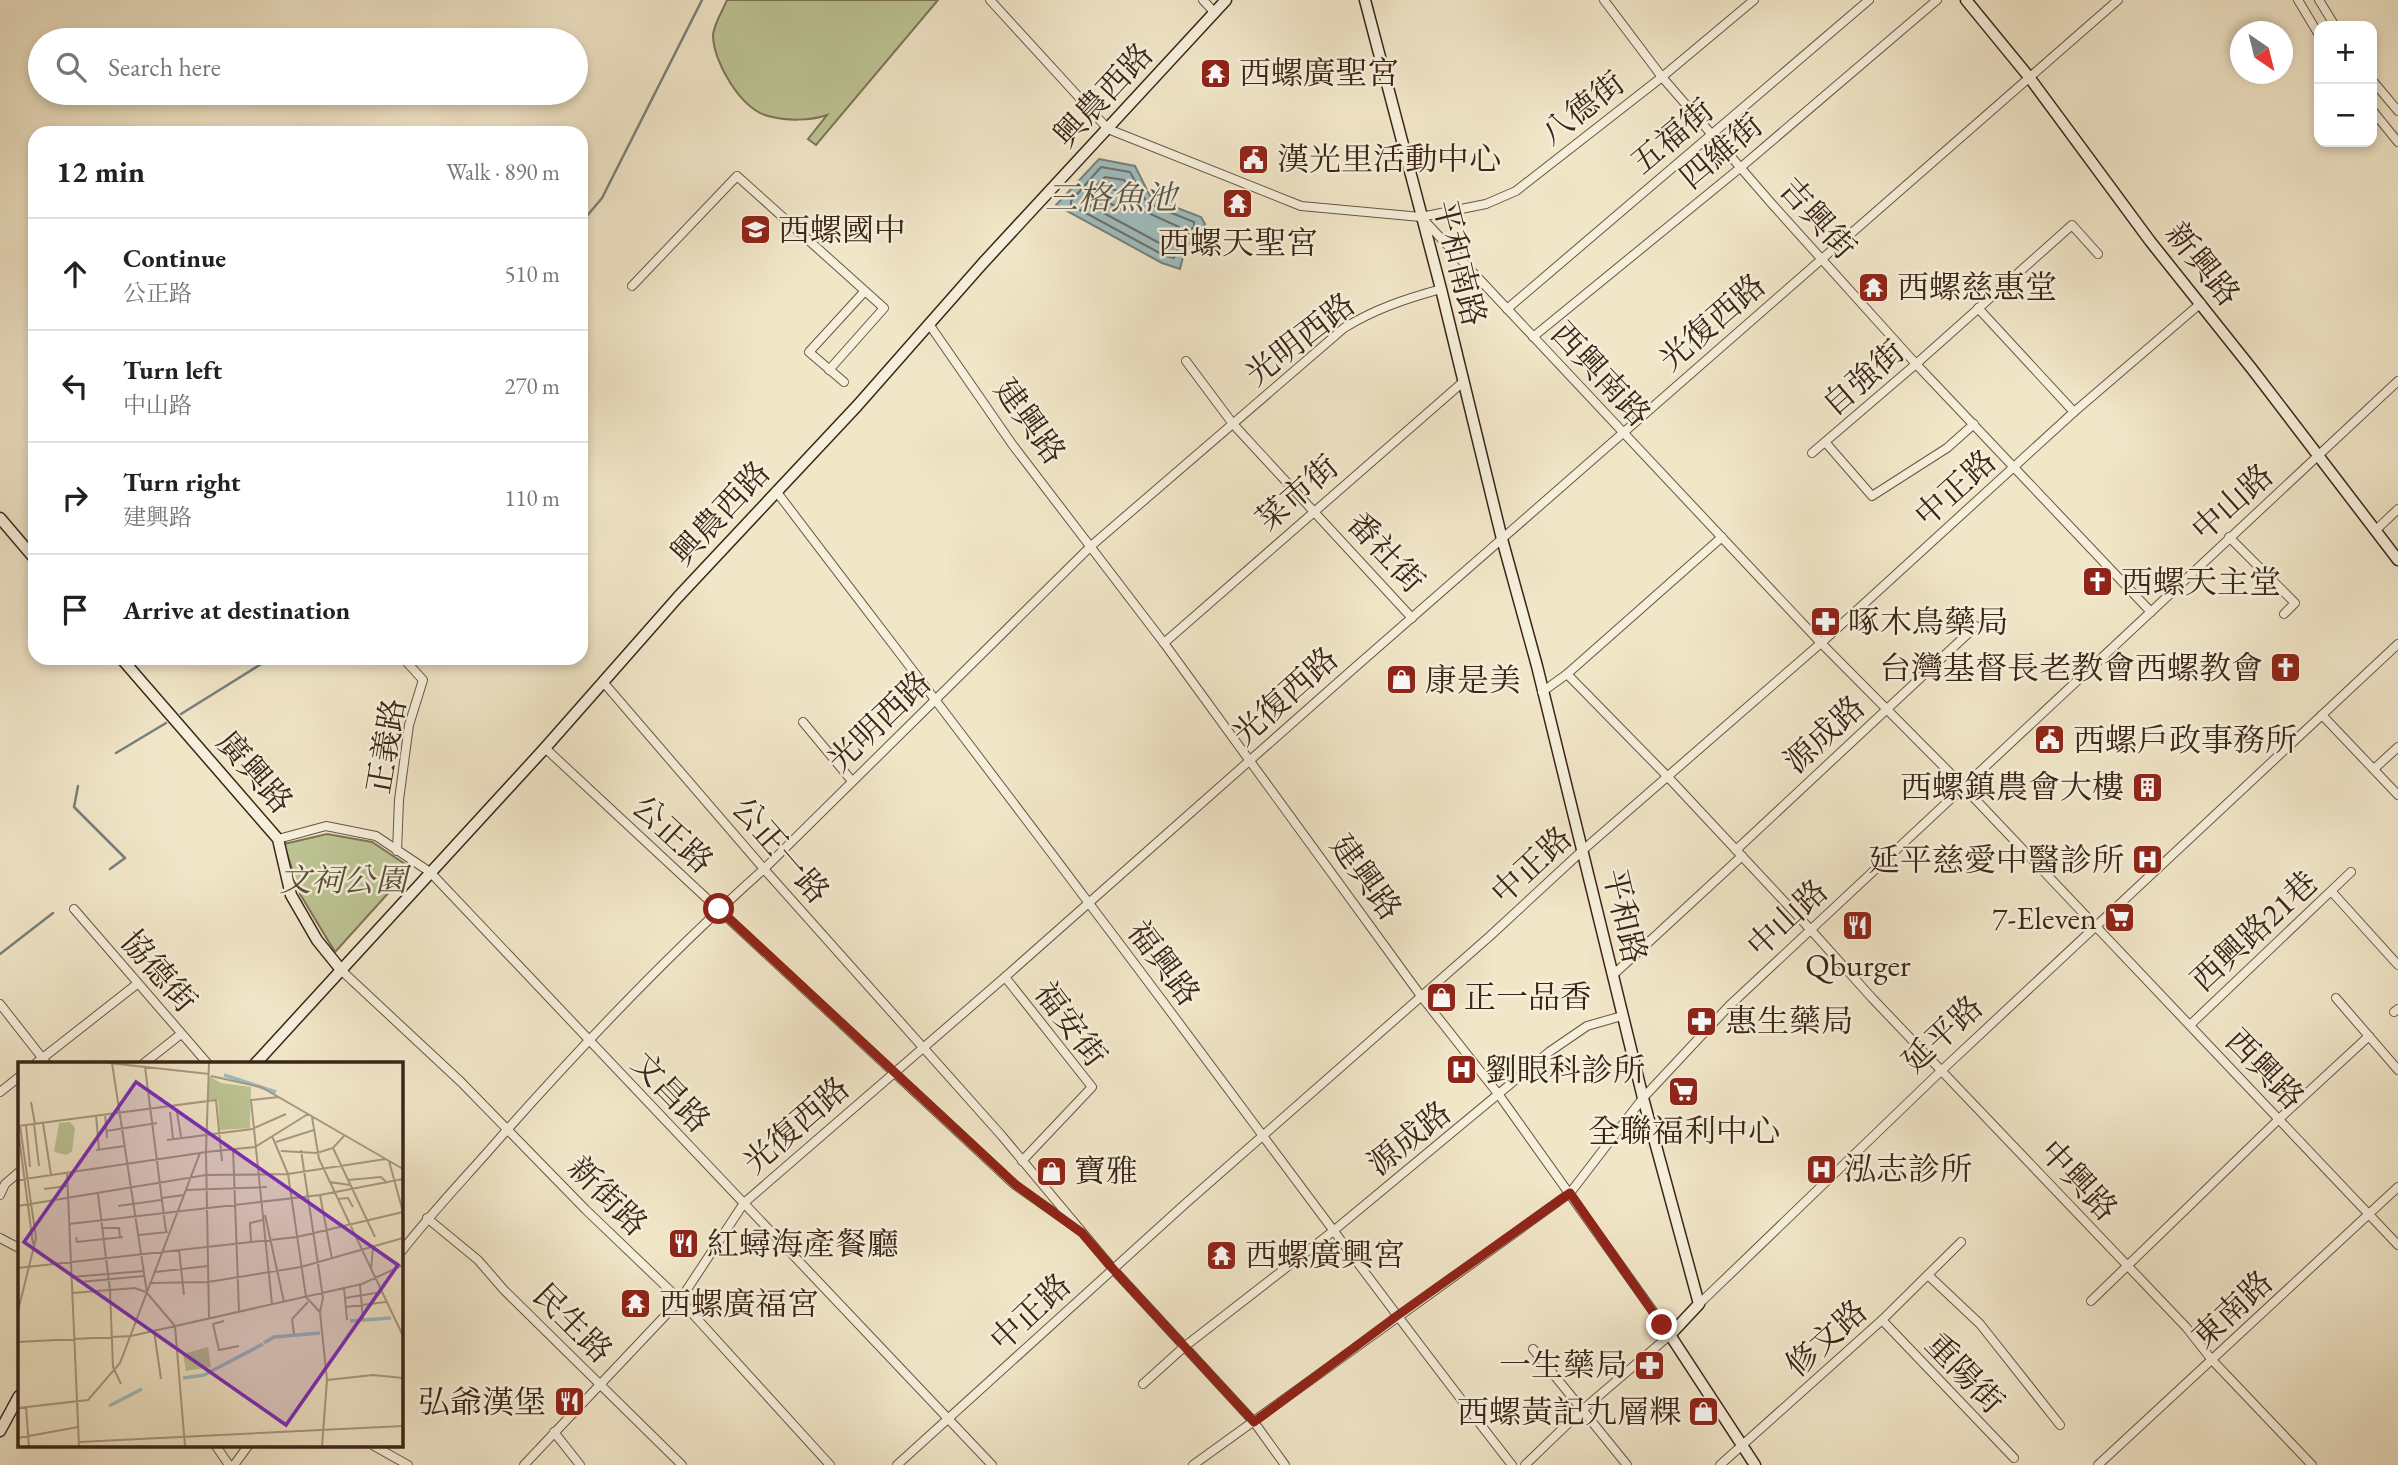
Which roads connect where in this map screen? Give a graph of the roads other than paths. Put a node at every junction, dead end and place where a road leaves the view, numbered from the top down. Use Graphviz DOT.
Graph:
graph roads {
  1 [pos="990,0"];
  2 [pos="1203,0"];
  3 [pos="1226,0"];
  4 [pos="1366,0"];
  5 [pos="1604,0"];
  6 [pos="1754,0"];
  7 [pos="1869,0"];
  8 [pos="1937,0"];
  9 [pos="1966,0"];
  10 [pos="2118,0"];
  11 [pos="2298,0"];
  12 [pos="2319,0"];
  13 [pos="1215,13"];
  14 [pos="2332,21"];
  15 [pos="2314,27"];
  16 [pos="1662,77"];
  17 [pos="2029,78"];
  18 [pos="2375,84"];
  19 [pos="2398,111"];
  20 [pos="2377,116"];
  21 [pos="1108,128"];
  22 [pos="1712,134"];
  23 [pos="2398,142"];
  24 [pos="1740,167"];
  25 [pos="1421,217"];
  26 [pos="2098,254"];
  27 [pos="1822,258"];
  28 [pos="632,286"];
  29 [pos="1441,289"];
  30 [pos="864,292"];
  31 [pos="2201,303"];
  32 [pos="1978,308"];
  33 [pos="1507,309"];
  34 [pos="929,324"];
  35 [pos="1533,337"];
  36 [pos="1186,361"];
  37 [pos="1916,364"];
  38 [pos="830,370"];
  39 [pos="2398,381"];
  40 [pos="844,382"];
  41 [pos="1463,383"];
  42 [pos="2074,412"];
  43 [pos="1233,424"];
  44 [pos="1974,424"];
  45 [pos="1622,433"];
  46 [pos="1826,443"];
  47 [pos="1812,453"];
  48 [pos="2319,456"];
  49 [pos="2015,468"];
  50 [pos="776,491"];
  51 [pos="2398,509"];
  52 [pos="1314,511"];
  53 [pos="0,518"];
  54 [pos="2376,530"];
  55 [pos="1722,537"];
  56 [pos="2230,537"];
  57 [pos="1502,539"];
  58 [pos="1091,546"];
  59 [pos="28,551"];
  60 [pos="2398,560"];
  61 [pos="2151,612"];
  62 [pos="2284,614"];
  63 [pos="1412,618"];
  64 [pos="1976,626"];
  65 [pos="1164,643"];
  66 [pos="1821,643"];
  67 [pos="2398,644"];
  68 [pos="127,665"];
  69 [pos="409,665"];
  70 [pos="1567,674"];
  71 [pos="604,683"];
  72 [pos="1542,692"];
  73 [pos="934,701"];
  74 [pos="1887,709"];
  75 [pos="2322,715"];
  76 [pos="803,722"];
  77 [pos="2398,747"];
  78 [pos="545,748"];
  79 [pos="1250,760"];
  80 [pos="2374,769"];
  81 [pos="1667,776"];
  82 [pos="852,781"];
  83 [pos="1965,788"];
  84 [pos="2398,795"];
  85 [pos="278,839"];
  86 [pos="397,850"];
  87 [pos="1583,850"];
  88 [pos="1739,853"];
  89 [pos="764,869"];
  90 [pos="430,872"];
  91 [pos="2351,872"];
  92 [pos="2332,892"];
  93 [pos="1089,903"];
  94 [pos="74,909"];
  95 [pos="719,909"];
  96 [pos="2096,927"];
  97 [pos="1810,929"];
  98 [pos="2398,965"];
  99 [pos="342,971"];
  100 [pos="1613,975"];
  101 [pos="1005,977"];
  102 [pos="136,984"];
  103 [pos="1421,996"];
  104 [pos="2336,998"];
  105 [pos="0,1004"];
  106 [pos="1622,1016"];
  107 [pos="2190,1025"];
  108 [pos="181,1034"];
  109 [pos="2369,1036"];
  110 [pos="587,1040"];
  111 [pos="922,1047"];
  112 [pos="41,1062"];
  113 [pos="146,1062"];
  114 [pos="206,1062"];
  115 [pos="257,1062"];
  116 [pos="1942,1070"];
  117 [pos="2398,1070"];
  118 [pos="895,1071"];
  119 [pos="18,1078"];
  120 [pos="0,1092"];
  121 [pos="1499,1095"];
  122 [pos="1643,1098"];
  123 [pos="2279,1119"];
  124 [pos="508,1128"];
  125 [pos="1262,1136"];
  126 [pos="1022,1161"];
  127 [pos="18,1172"];
  128 [pos="2398,1187"];
  129 [pos="1570,1193"];
  130 [pos="0,1195"];
  131 [pos="744,1203"];
  132 [pos="2368,1215"];
  133 [pos="428,1218"];
  134 [pos="1332,1232"];
  135 [pos="1082,1233"];
  136 [pos="0,1238"];
  137 [pos="1961,1242"];
  138 [pos="2398,1245"];
  139 [pos="18,1247"];
  140 [pos="402,1251"];
  141 [pos="2128,1267"];
  142 [pos="1113,1269"];
  143 [pos="1928,1275"];
  144 [pos="680,1300"];
  145 [pos="2091,1301"];
  146 [pos="1699,1304"];
  147 [pos="1398,1315"];
  148 [pos="1882,1320"];
  149 [pos="1670,1335"];
  150 [pos="1184,1347"];
  151 [pos="1533,1349"];
  152 [pos="2213,1360"];
  153 [pos="599,1384"];
  154 [pos="1143,1384"];
  155 [pos="18,1398"];
  156 [pos="1581,1410"];
  157 [pos="950,1419"];
  158 [pos="1254,1422"];
  159 [pos="2060,1425"];
  160 [pos="0,1431"];
  161 [pos="554,1432"];
  162 [pos="1742,1447"];
  163 [pos="218,1448"];
  164 [pos="246,1448"];
  165 [pos="378,1448"];
  166 [pos="2014,1458"];
  167 [pos="231,1465"];
  168 [pos="408,1465"];
  169 [pos="524,1465"];
  170 [pos="580,1465"];
  171 [pos="682,1465"];
  172 [pos="830,1465"];
  173 [pos="897,1465"];
  174 [pos="992,1465"];
  175 [pos="1194,1465"];
  176 [pos="1285,1465"];
  177 [pos="1512,1465"];
  178 [pos="1525,1465"];
  179 [pos="1627,1465"];
  180 [pos="1720,1465"];
  181 [pos="1755,1465"];
  182 [pos="2098,1465"];
  183 [pos="2312,1465"];
  1 -- 21 [label="street"];
  2 -- 13 [label="street"];
  3 -- 13 [label="main road, 興農西路"];
  4 -- 25 [label="main road, 平和南路"];
  5 -- 16 [label="street, 吉興街"];
  6 -- 16 [label="street, 八德街"];
  7 -- 22 [label="street, 五福街"];
  8 -- 24 [label="street, 四維街"];
  9 -- 17 [label="main road, 新興路"];
  10 -- 17 [label="street, 光復西路"];
  11 -- 15 [label="street"];
  12 -- 14 [label="street"];
  13 -- 21 [label="main road, 興農西路"];
  16 -- 22 [label="street, 吉興街"];
  16 -- 25 [label="street, 八德街"];
  17 -- 27 [label="street, 光復西路"];
  17 -- 31 [label="main road, 新興路"];
  18 -- 19 [label="street"];
  20 -- 23 [label="street"];
  21 -- 25 [label="street"];
  21 -- 34 [label="main road, 興農西路"];
  22 -- 24 [label="street, 吉興街"];
  22 -- 33 [label="street, 五福街"];
  24 -- 27 [label="street, 吉興街"];
  24 -- 35 [label="street, 四維街"];
  25 -- 29 [label="main road, 平和南路"];
  25 -- 33 [label="street, 西興南路"];
  26 -- 32 [label="street, 自強街"];
  27 -- 37 [label="street, 吉興街"];
  27 -- 45 [label="street, 光復西路"];
  28 -- 30 [label="street"];
  29 -- 41 [label="main road, 平和南路"];
  29 -- 43 [label="street, 光明西路"];
  30 -- 38 [label="street"];
  30 -- 38 [label="street"];
  31 -- 42 [label="street, 中正路"];
  31 -- 48 [label="main road, 新興路"];
  32 -- 37 [label="street, 自強街"];
  32 -- 42 [label="street"];
  33 -- 35 [label="street, 西興南路"];
  34 -- 50 [label="main road, 興農西路"];
  34 -- 58 [label="street, 建興路"];
  35 -- 45 [label="street, 西興南路"];
  36 -- 43 [label="street, 番社街"];
  37 -- 44 [label="street, 吉興街"];
  37 -- 46 [label="street, 自強街"];
  38 -- 40 [label="street"];
  39 -- 48 [label="street, 中山路"];
  41 -- 52 [label="street, 菜市街"];
  41 -- 57 [label="main road, 平和南路"];
  42 -- 49 [label="street, 中正路"];
  43 -- 52 [label="street, 番社街"];
  43 -- 58 [label="street, 光明西路"];
  44 -- 46 [label="street"];
  44 -- 49 [label="street, 吉興街"];
  45 -- 55 [label="street, 西興南路"];
  45 -- 57 [label="street, 光復西路"];
  46 -- 47 [label="street, 自強街"];
  48 -- 54 [label="main road, 新興路"];
  48 -- 56 [label="street, 中山路"];
  49 -- 61 [label="street, 吉興街"];
  49 -- 66 [label="street, 中正路"];
  50 -- 71 [label="main road, 興農西路"];
  50 -- 73 [label="street, 福興路"];
  51 -- 54 [label="street"];
  52 -- 63 [label="street, 番社街"];
  52 -- 65 [label="street, 菜市街"];
  53 -- 59 [label="main road"];
  54 -- 60 [label="main road, 新興路"];
  55 -- 66 [label="street, 西興南路"];
  55 -- 70 [label="street"];
  56 -- 61 [label="street, 中山路"];
  56 -- 62 [label="street"];
  57 -- 63 [label="street, 光復西路"];
  57 -- 72 [label="main road, 平和路"];
  58 -- 65 [label="street, 建興路"];
  58 -- 73 [label="street, 光明西路"];
  61 -- 83 [label="street, 中山路"];
  63 -- 79 [label="street, 光復西路"];
  64 -- 74 [label="street, 源成路"];
  65 -- 79 [label="street, 建興路"];
  66 -- 74 [label="street, 西興南路"];
  66 -- 81 [label="street, 中正路"];
  67 -- 75 [label="street, 延平路"];
  68 -- 85 [label="main road, 廣興路"];
  69 -- 86 [label="street, 正義路"];
  70 -- 72 [label="street"];
  70 -- 81 [label="street, 中興路"];
  71 -- 78 [label="main road, 興農西路"];
  71 -- 89 [label="street, 公正一路"];
  72 -- 87 [label="main road, 平和路"];
  73 -- 82 [label="street, 光明西路"];
  73 -- 93 [label="street, 福興路"];
  74 -- 83 [label="street, 西興南路"];
  74 -- 88 [label="street, 源成路"];
  75 -- 80 [label="street"];
  75 -- 96 [label="street, 延平路"];
  76 -- 82 [label="street"];
  77 -- 80 [label="street"];
  78 -- 90 [label="main road, 興農西路"];
  78 -- 95 [label="street, 公正路"];
  79 -- 93 [label="street, 光復西路"];
  79 -- 103 [label="street, 建興路"];
  80 -- 84 [label="street"];
  81 -- 87 [label="street, 中正路"];
  81 -- 88 [label="street, 中興路"];
  82 -- 89 [label="street, 光明西路"];
  83 -- 96 [label="street, 西興南路"];
  83 -- 97 [label="street, 中山路"];
  85 -- 86 [label="street, 文昌路"];
  85 -- 99 [label="main road, 廣興路"];
  86 -- 90 [label="street, 文昌路"];
  87 -- 100 [label="main road, 平和路"];
  87 -- 103 [label="street, 中正路"];
  88 -- 97 [label="street, 中興路"];
  88 -- 100 [label="street, 源成路"];
  89 -- 95 [label="street, 光明西路"];
  89 -- 111 [label="street, 公正一路"];
  90 -- 99 [label="main road, 興農西路"];
  90 -- 110 [label="street, 文昌路"];
  91 -- 92 [label="street, 西興路21巷"];
  92 -- 98 [label="street"];
  92 -- 107 [label="street, 西興路21巷"];
  93 -- 101 [label="street, 光復西路"];
  93 -- 125 [label="street, 福興路"];
  94 -- 102 [label="street, 協德街"];
  95 -- 110 [label="street, 光明西路"];
  95 -- 118 [label="street, 公正路"];
  96 -- 107 [label="street, 西興路"];
  96 -- 116 [label="street, 延平路"];
  97 -- 116 [label="street, 中興路"];
  97 -- 122 [label="street, 中山路"];
  99 -- 115 [label="main road, 興農西路"];
  99 -- 124 [label="street, 新街路"];
  100 -- 106 [label="main road, 平和路"];
  101 -- 111 [label="street, 光復西路"];
  101 -- 126 [label="street, 福安街"];
  102 -- 108 [label="street, 協德街"];
  102 -- 112 [label="street"];
  103 -- 121 [label="street, 建興路"];
  103 -- 125 [label="street, 中正路"];
  104 -- 109 [label="street"];
  105 -- 112 [label="street"];
  106 -- 121 [label="street, 源成路"];
  106 -- 122 [label="main road, 平和路"];
  107 -- 123 [label="street, 西興路"];
  108 -- 113 [label="street"];
  108 -- 114 [label="street, 協德街"];
  109 -- 117 [label="street"];
  109 -- 123 [label="street"];
  110 -- 124 [label="street, 光明西路"];
  110 -- 131 [label="street, 文昌路"];
  111 -- 118 [label="street, 光復西路"];
  111 -- 126 [label="street, 公正路"];
  116 -- 141 [label="street, 中興路"];
  116 -- 146 [label="street, 延平路"];
  118 -- 131 [label="street, 光復西路"];
  118 -- 135 [label="street, 公正路"];
  119 -- 120 [label="street"];
  121 -- 129 [label="street, 建興路"];
  121 -- 134 [label="street, 源成路"];
  122 -- 129 [label="street, 中山路"];
  122 -- 146 [label="main road, 平和路"];
  123 -- 132 [label="street, 西興路"];
  123 -- 141 [label="street"];
  124 -- 133 [label="street, 光明西路"];
  124 -- 144 [label="street, 新街路"];
  125 -- 134 [label="street, 福興路"];
  125 -- 142 [label="street, 中正路"];
  126 -- 135 [label="street, 公正路"];
  127 -- 130 [label="street"];
  128 -- 132 [label="street, 東南路"];
  129 -- 147 [label="street, 中山路"];
  129 -- 149 [label="street, 建興路"];
  131 -- 144 [label="street, 光復西路"];
  131 -- 157 [label="street, 文昌路"];
  132 -- 138 [label="street, 西興路"];
  132 -- 152 [label="street, 東南路"];
  133 -- 140 [label="street, 光明西路"];
  133 -- 153 [label="street, 民生路"];
  134 -- 147 [label="street, 福興路"];
  134 -- 150 [label="street, 源成路"];
  135 -- 142 [label="street, 公正路"];
  136 -- 139 [label="street"];
  137 -- 143 [label="street, 修文路"];
  141 -- 145 [label="street"];
  141 -- 152 [label="street, 中興路"];
  142 -- 150 [label="street, 公正路"];
  142 -- 157 [label="street, 中正路"];
  143 -- 148 [label="street, 修文路"];
  143 -- 159 [label="street"];
  144 -- 153 [label="street, 光復西路"];
  144 -- 172 [label="street, 新街路"];
  146 -- 149 [label="main road, 延平路"];
  147 -- 158 [label="street, 中山路"];
  147 -- 177 [label="street, 福興路"];
  148 -- 162 [label="street, 修文路"];
  148 -- 166 [label="street, 重陽街"];
  149 -- 156 [label="street, 延平路"];
  149 -- 162 [label="main road, 建興路"];
  150 -- 154 [label="street, 源成路"];
  150 -- 158 [label="street, 公正路"];
  151 -- 156 [label="street"];
  152 -- 182 [label="street, 東南路"];
  152 -- 183 [label="street, 中興路"];
  153 -- 161 [label="street, 光復西路"];
  153 -- 171 [label="street, 民生路"];
  155 -- 160 [label="main road"];
  156 -- 178 [label="street, 延平路"];
  156 -- 179 [label="street"];
  157 -- 173 [label="street, 中正路"];
  157 -- 174 [label="street, 文昌路"];
  158 -- 175 [label="street, 中山路"];
  158 -- 176 [label="street, 公正路"];
  161 -- 169 [label="street, 光復西路"];
  161 -- 170 [label="street"];
  162 -- 180 [label="street, 修文路"];
  162 -- 181 [label="main road, 建興路"];
  163 -- 167 [label="street"];
  164 -- 167 [label="street"];
  165 -- 168 [label="street"];
}
